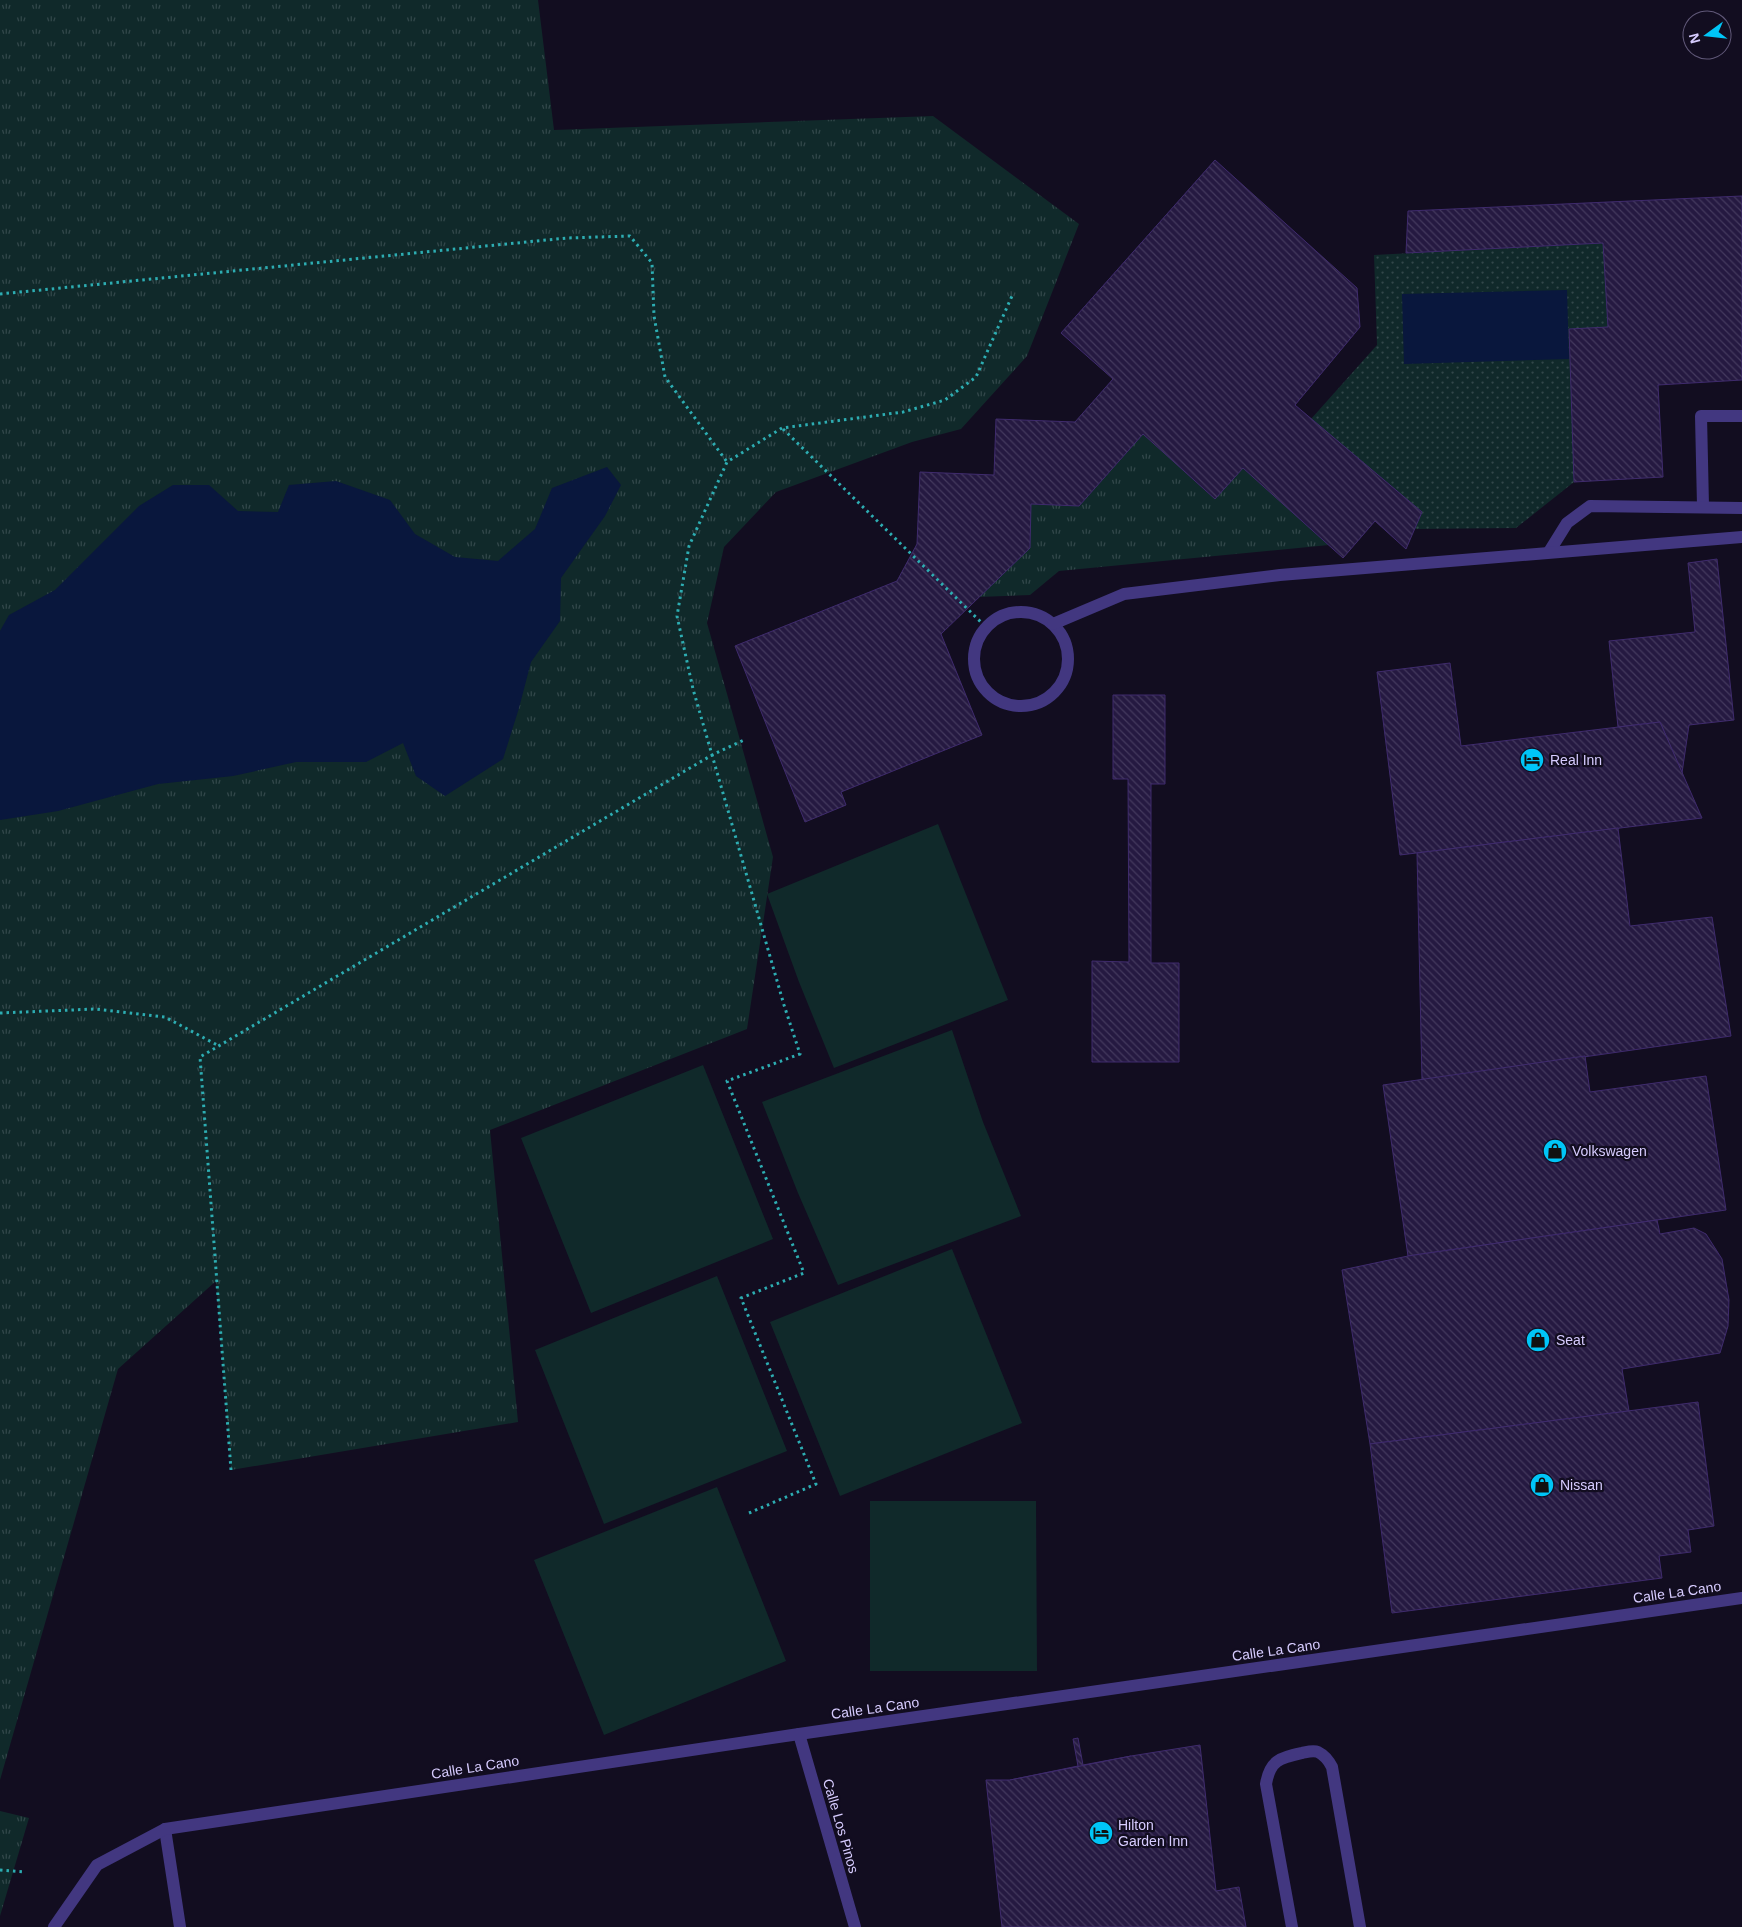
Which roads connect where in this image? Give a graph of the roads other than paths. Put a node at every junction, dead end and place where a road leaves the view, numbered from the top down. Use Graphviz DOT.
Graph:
graph roads {
  1 [pos="1742,416"];
  2 [pos="1703,506"];
  3 [pos="1742,508"];
  4 [pos="1742,537"];
  5 [pos="1550,552"];
  6 [pos="1053,624"];
  7 [pos="1742,1598"];
  8 [pos="798,1734"];
  9 [pos="165,1829"];
  10 [pos="54,1927"];
  11 [pos="180,1927"];
  12 [pos="855,1927"];
  13 [pos="1292,1927"];
  14 [pos="1360,1927"];
  1 -- 2 [label="street"];
  2 -- 3 [label="street"];
  2 -- 5 [label="street"];
  4 -- 5 [label="street"];
  5 -- 6 [label="street"];
  6 -- 6 [label="street"];
  7 -- 8 [label="street, Calle La Cano"];
  8 -- 9 [label="street, Calle La Cano"];
  8 -- 12 [label="street, Calle Los Pinos"];
  9 -- 10 [label="street, Calle La Cano"];
  9 -- 11 [label="street"];
  13 -- 14 [label="street"];
}
